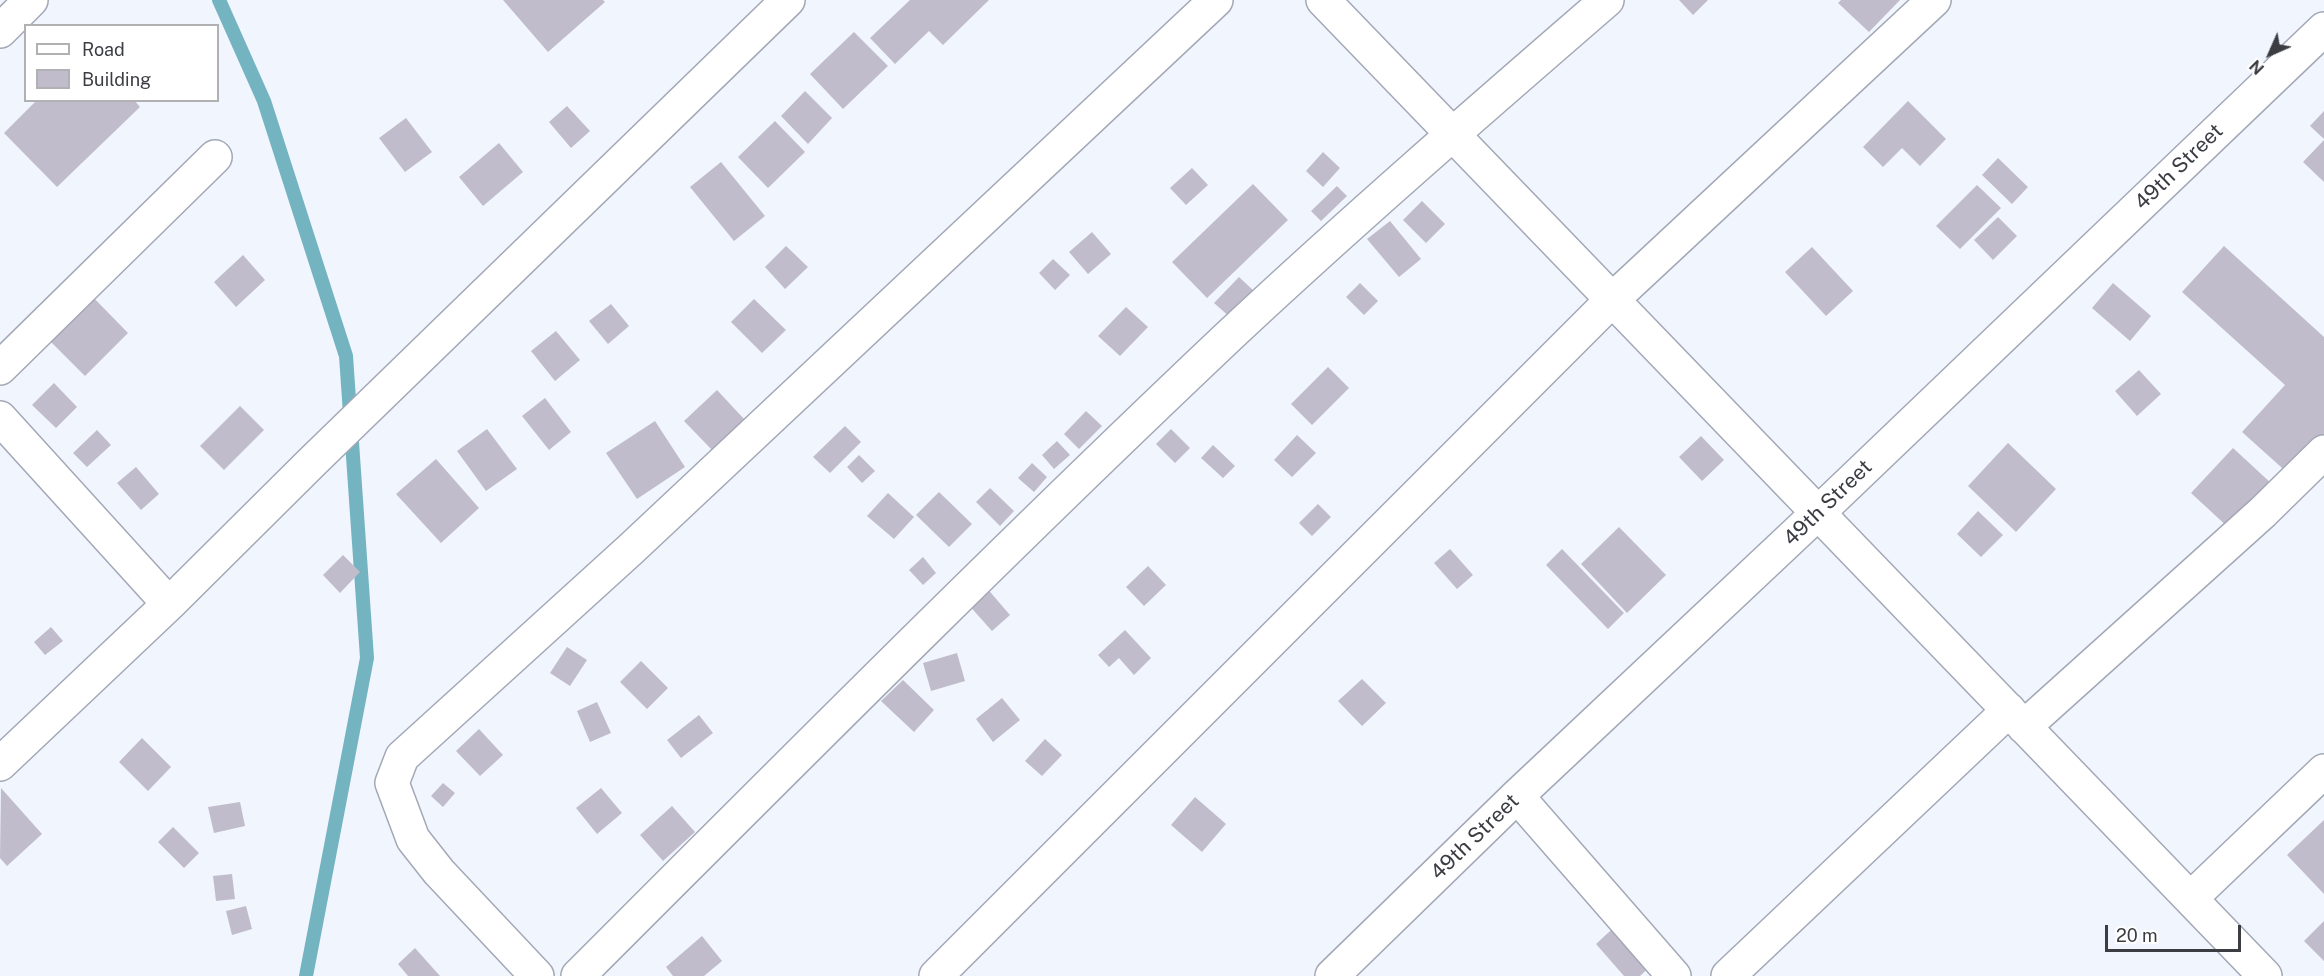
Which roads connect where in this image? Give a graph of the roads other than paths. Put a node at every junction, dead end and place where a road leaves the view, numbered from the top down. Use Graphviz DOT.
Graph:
graph roads {
  1 [pos="32,0"];
  2 [pos="788,0"];
  3 [pos="1216,0"];
  4 [pos="1323,0"];
  5 [pos="1607,0"];
  6 [pos="1934,0"];
  7 [pos="2324,29"];
  8 [pos="0,31"];
  9 [pos="1453,134"];
  10 [pos="215,157"];
  11 [pos="1612,300"];
  12 [pos="0,368"];
  13 [pos="0,418"];
  14 [pos="2324,452"];
  15 [pos="1818,513"];
  16 [pos="169,604"];
  17 [pos="2017,718"];
  18 [pos="0,764"];
  19 [pos="2324,771"];
  20 [pos="1517,796"];
  21 [pos="2191,898"];
  22 [pos="537,976"];
  23 [pos="578,976"];
  24 [pos="936,976"];
  25 [pos="1332,976"];
  26 [pos="1674,976"];
  27 [pos="1728,976"];
  28 [pos="2265,976"];
  1 -- 8 [label="street"];
  2 -- 16 [label="street"];
  3 -- 22 [label="street"];
  4 -- 9 [label="street"];
  5 -- 9 [label="street"];
  6 -- 11 [label="street"];
  7 -- 15 [label="street, 49th Street"];
  9 -- 11 [label="street"];
  9 -- 23 [label="street"];
  10 -- 12 [label="street"];
  11 -- 15 [label="street"];
  11 -- 24 [label="street"];
  13 -- 16 [label="street"];
  14 -- 17 [label="street"];
  15 -- 17 [label="street"];
  15 -- 20 [label="street, 49th Street"];
  16 -- 18 [label="street"];
  17 -- 21 [label="street"];
  17 -- 27 [label="street"];
  19 -- 21 [label="street"];
  20 -- 25 [label="street, 49th Street"];
  20 -- 26 [label="street"];
  21 -- 28 [label="street"];
}
